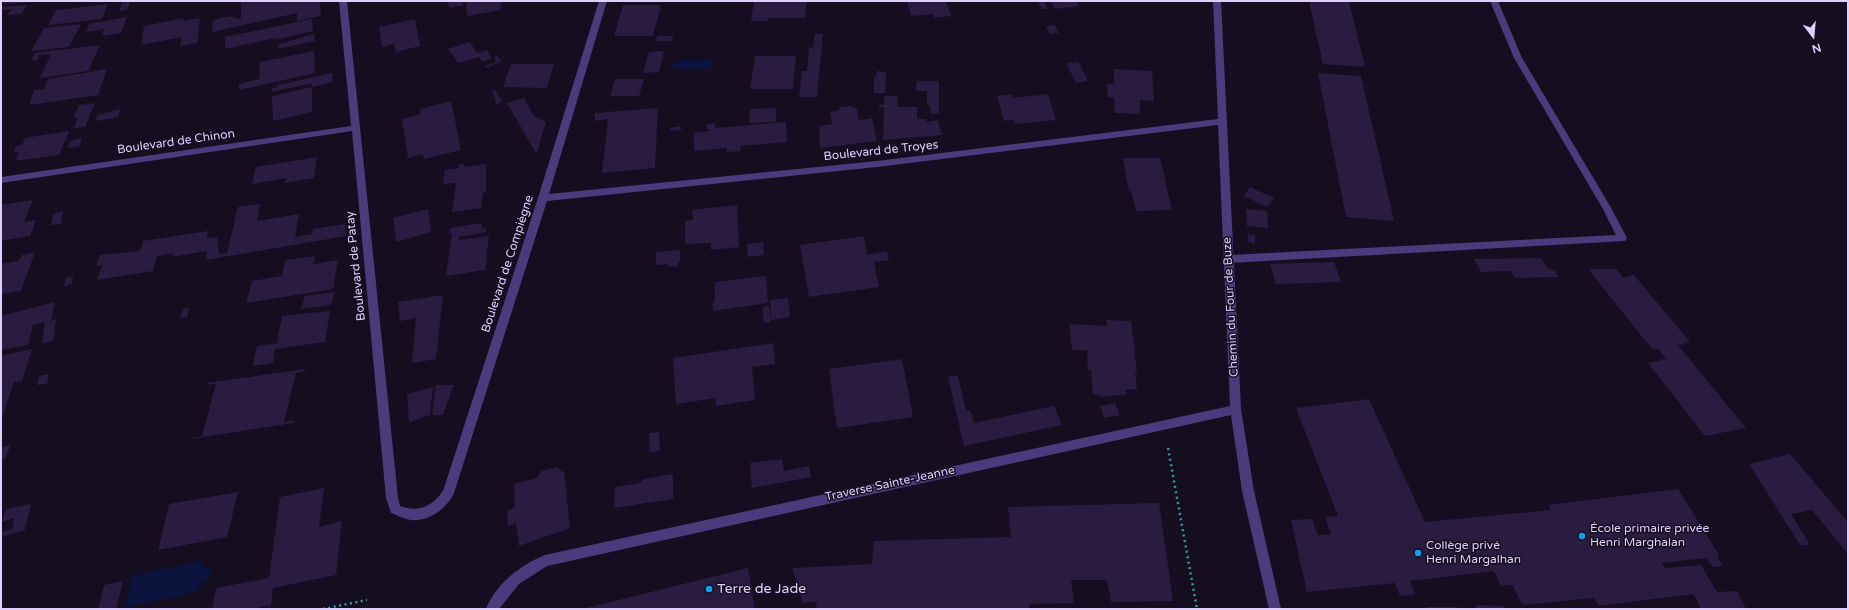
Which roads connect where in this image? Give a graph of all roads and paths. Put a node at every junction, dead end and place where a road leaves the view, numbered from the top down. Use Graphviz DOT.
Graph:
graph roads {
  1 [pos="343,1"];
  2 [pos="603,1"];
  3 [pos="1217,1"];
  4 [pos="1494,1"];
  5 [pos="1221,122"];
  6 [pos="355,128"];
  7 [pos="1,180"];
  8 [pos="543,198"];
  9 [pos="1230,259"];
  10 [pos="1236,409"];
  11 [pos="1163,424"];
  12 [pos="413,515"];
  13 [pos="367,600"];
  14 [pos="324,609"];
  15 [pos="492,609"];
  16 [pos="1197,609"];
  17 [pos="1275,609"];
  1 -- 6 [label="street, Boulevard de Patay"];
  2 -- 8 [label="street, Boulevard de Compiègne"];
  3 -- 5 [label="street, Chemin du Four de Buze"];
  4 -- 9 [label="street"];
  5 -- 8 [label="street, Boulevard de Troyes"];
  5 -- 9 [label="street, Chemin du Four de Buze"];
  6 -- 7 [label="street, Boulevard de Chinon"];
  6 -- 12 [label="street, Boulevard de Patay"];
  8 -- 12 [label="street, Boulevard de Compiègne"];
  9 -- 10 [label="street, Chemin du Four de Buze"];
  10 -- 11 [label="street, Traverse Sainte-Jeanne"];
  10 -- 17 [label="street, Chemin du Four de Buze"];
  11 -- 15 [label="street, Traverse Sainte-Jeanne"];
  11 -- 16 [label="path"];
  13 -- 14 [label="path"];
}
